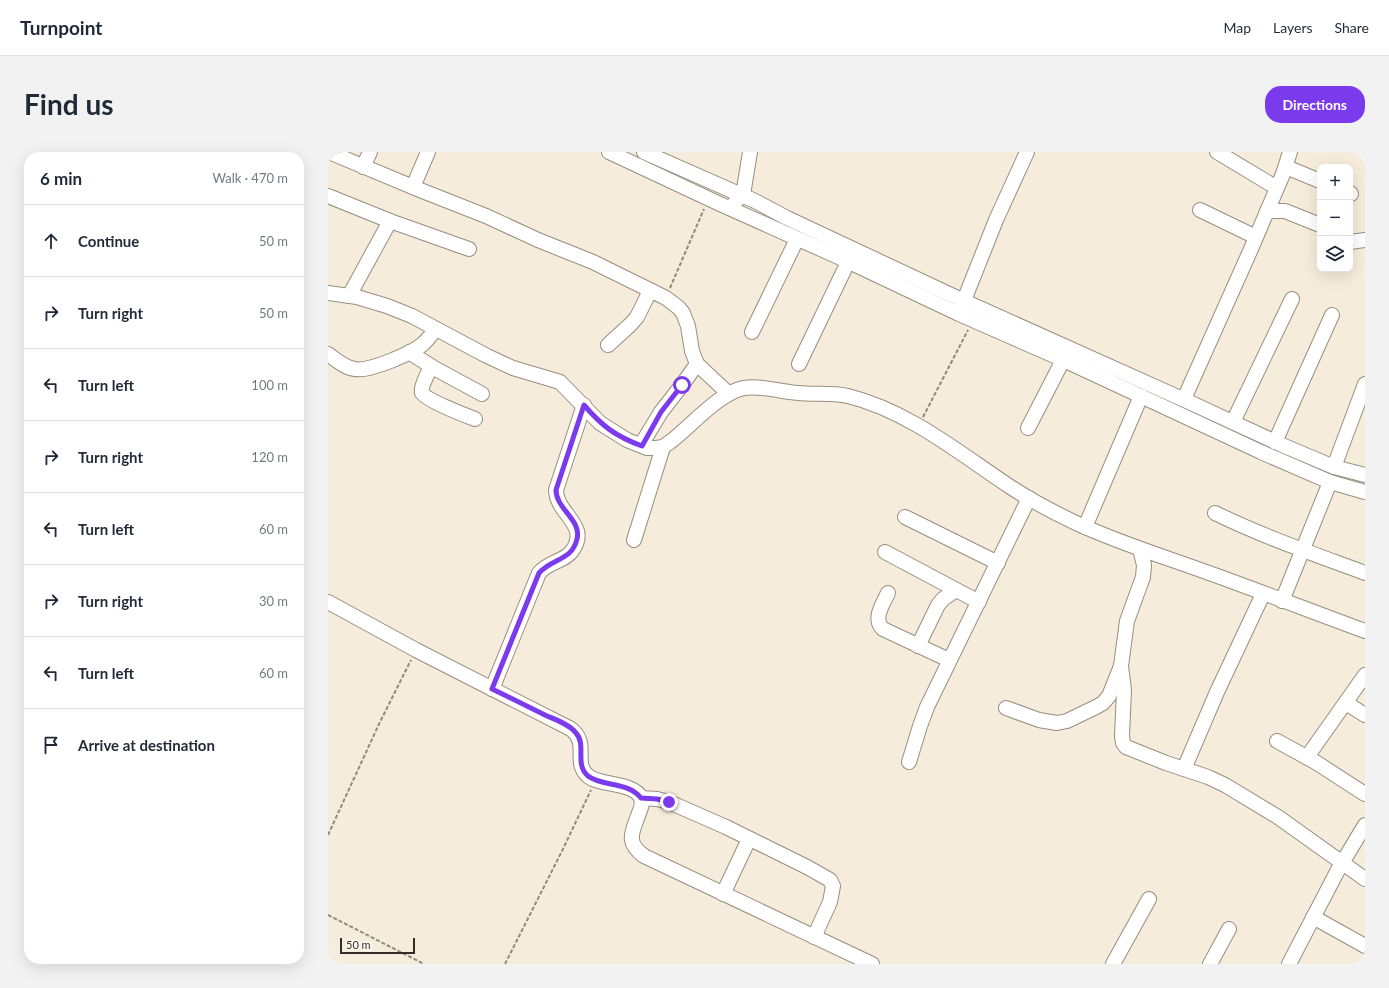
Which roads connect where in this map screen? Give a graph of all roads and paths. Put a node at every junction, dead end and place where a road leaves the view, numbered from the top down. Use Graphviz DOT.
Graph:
graph roads {
  1 [pos="329,152"];
  2 [pos="370,152"];
  3 [pos="428,152"];
  4 [pos="609,152"];
  5 [pos="644,152"];
  6 [pos="750,152"];
  7 [pos="1027,152"];
  8 [pos="1217,152"];
  9 [pos="1290,152"];
  10 [pos="363,167"];
  11 [pos="1286,167"];
  12 [pos="1317,180"];
  13 [pos="413,187"];
  14 [pos="1277,188"];
  15 [pos="328,196"];
  16 [pos="709,199"];
  17 [pos="741,201"];
  18 [pos="1200,210"];
  19 [pos="1267,211"];
  20 [pos="390,221"];
  21 [pos="1317,224"];
  22 [pos="1256,237"];
  23 [pos="797,239"];
  24 [pos="1365,240"];
  25 [pos="1353,242"];
  26 [pos="469,249"];
  27 [pos="848,262"];
  28 [pos="650,291"];
  29 [pos="328,293"];
  30 [pos="349,296"];
  31 [pos="666,298"];
  32 [pos="1292,299"];
  33 [pos="962,307"];
  34 [pos="1332,316"];
  35 [pos="974,320"];
  36 [pos="436,329"];
  37 [pos="752,332"];
  38 [pos="608,345"];
  39 [pos="409,352"];
  40 [pos="328,354"];
  41 [pos="1063,360"];
  42 [pos="697,364"];
  43 [pos="799,364"];
  44 [pos="431,366"];
  45 [pos="1365,384"];
  46 [pos="482,394"];
  47 [pos="730,394"];
  48 [pos="1141,396"];
  49 [pos="1184,399"];
  50 [pos="584,405"];
  51 [pos="474,419"];
  52 [pos="1232,422"];
  53 [pos="918,426"];
  54 [pos="1028,428"];
  55 [pos="1275,442"];
  56 [pos="642,446"];
  57 [pos="662,447"];
  58 [pos="1334,467"];
  59 [pos="1365,476"];
  60 [pos="1330,482"];
  61 [pos="1365,492"];
  62 [pos="1029,498"];
  63 [pos="1216,513"];
  64 [pos="905,517"];
  65 [pos="1085,527"];
  66 [pos="634,540"];
  67 [pos="1140,548"];
  68 [pos="1301,551"];
  69 [pos="885,552"];
  70 [pos="998,563"];
  71 [pos="1365,573"];
  72 [pos="956,590"];
  73 [pos="888,593"];
  74 [pos="1263,594"];
  75 [pos="1282,601"];
  76 [pos="328,602"];
  77 [pos="978,602"];
  78 [pos="1365,631"];
  79 [pos="918,646"];
  80 [pos="416,650"];
  81 [pos="949,660"];
  82 [pos="1121,666"];
  83 [pos="1365,675"];
  84 [pos="492,689"];
  85 [pos="1346,703"];
  86 [pos="1006,708"];
  87 [pos="1365,715"];
  88 [pos="1277,741"];
  89 [pos="1306,757"];
  90 [pos="909,762"];
  91 [pos="1184,769"];
  92 [pos="596,780"];
  93 [pos="1365,794"];
  94 [pos="641,798"];
  95 [pos="1365,825"];
  96 [pos="328,835"];
  97 [pos="749,839"];
  98 [pos="1342,862"];
  99 [pos="1365,879"];
  100 [pos="723,894"];
  101 [pos="1149,899"];
  102 [pos="328,915"];
  103 [pos="1313,917"];
  104 [pos="1229,929"];
  105 [pos="814,936"];
  106 [pos="1365,946"];
  107 [pos="424,964"];
  108 [pos="505,964"];
  109 [pos="872,964"];
  110 [pos="1113,964"];
  111 [pos="1210,964"];
  112 [pos="1289,964"];
  1 -- 10 [label="street"];
  2 -- 10 [label="street"];
  3 -- 13 [label="street"];
  4 -- 16 [label="street"];
  5 -- 17 [label="street"];
  6 -- 17 [label="street"];
  7 -- 33 [label="street"];
  8 -- 14 [label="street"];
  9 -- 11 [label="street"];
  10 -- 13 [label="street"];
  11 -- 12 [label="street"];
  11 -- 14 [label="street"];
  13 -- 28 [label="street"];
  14 -- 19 [label="street"];
  15 -- 20 [label="street"];
  16 -- 17 [label="street"];
  16 -- 31 [label="path"];
  17 -- 23 [label="street"];
  17 -- 33 [label="street"];
  18 -- 22 [label="street"];
  19 -- 21 [label="street"];
  19 -- 22 [label="street"];
  20 -- 26 [label="street"];
  20 -- 30 [label="street"];
  22 -- 49 [label="street"];
  23 -- 27 [label="street"];
  23 -- 37 [label="street"];
  24 -- 25 [label="street"];
  27 -- 33 [label="street"];
  27 -- 43 [label="street"];
  28 -- 31 [label="street"];
  28 -- 38 [label="street"];
  29 -- 30 [label="street"];
  30 -- 36 [label="street"];
  31 -- 42 [label="street"];
  32 -- 52 [label="street"];
  33 -- 35 [label="street"];
  33 -- 49 [label="street"];
  34 -- 55 [label="street"];
  35 -- 41 [label="street"];
  35 -- 53 [label="path"];
  36 -- 39 [label="street"];
  36 -- 50 [label="street"];
  39 -- 40 [label="street"];
  39 -- 44 [label="street"];
  41 -- 48 [label="street"];
  41 -- 54 [label="street"];
  42 -- 47 [label="street"];
  42 -- 56 [label="street"];
  44 -- 46 [label="street"];
  44 -- 51 [label="street"];
  45 -- 58 [label="street"];
  47 -- 53 [label="street"];
  47 -- 57 [label="street"];
  48 -- 60 [label="street"];
  48 -- 65 [label="street"];
  49 -- 52 [label="street"];
  50 -- 56 [label="street"];
  50 -- 84 [label="street"];
  52 -- 55 [label="street"];
  53 -- 62 [label="street"];
  55 -- 58 [label="street"];
  56 -- 57 [label="street"];
  57 -- 66 [label="street"];
  58 -- 59 [label="street"];
  60 -- 61 [label="street"];
  60 -- 68 [label="street"];
  62 -- 65 [label="street"];
  62 -- 70 [label="street"];
  63 -- 68 [label="street"];
  64 -- 70 [label="street"];
  65 -- 67 [label="street"];
  67 -- 74 [label="street"];
  67 -- 82 [label="street"];
  68 -- 71 [label="street"];
  68 -- 75 [label="street"];
  69 -- 72 [label="street"];
  70 -- 77 [label="street"];
  72 -- 77 [label="street"];
  72 -- 79 [label="street"];
  73 -- 79 [label="street"];
  74 -- 75 [label="street"];
  74 -- 91 [label="street"];
  75 -- 78 [label="street"];
  76 -- 80 [label="street"];
  77 -- 81 [label="street"];
  79 -- 81 [label="street"];
  80 -- 84 [label="street"];
  80 -- 96 [label="path"];
  81 -- 90 [label="street"];
  82 -- 86 [label="street"];
  82 -- 91 [label="street"];
  83 -- 85 [label="street"];
  84 -- 92 [label="street"];
  85 -- 87 [label="street"];
  85 -- 89 [label="street"];
  88 -- 89 [label="street"];
  89 -- 93 [label="street"];
  91 -- 98 [label="street"];
  92 -- 94 [label="street"];
  92 -- 108 [label="path"];
  94 -- 97 [label="street"];
  94 -- 100 [label="street"];
  95 -- 98 [label="street"];
  97 -- 100 [label="street"];
  97 -- 105 [label="street"];
  98 -- 99 [label="street"];
  98 -- 103 [label="street"];
  100 -- 105 [label="street"];
  101 -- 110 [label="street"];
  102 -- 107 [label="path"];
  103 -- 106 [label="street"];
  103 -- 112 [label="street"];
  104 -- 111 [label="street"];
  105 -- 109 [label="street"];
}
